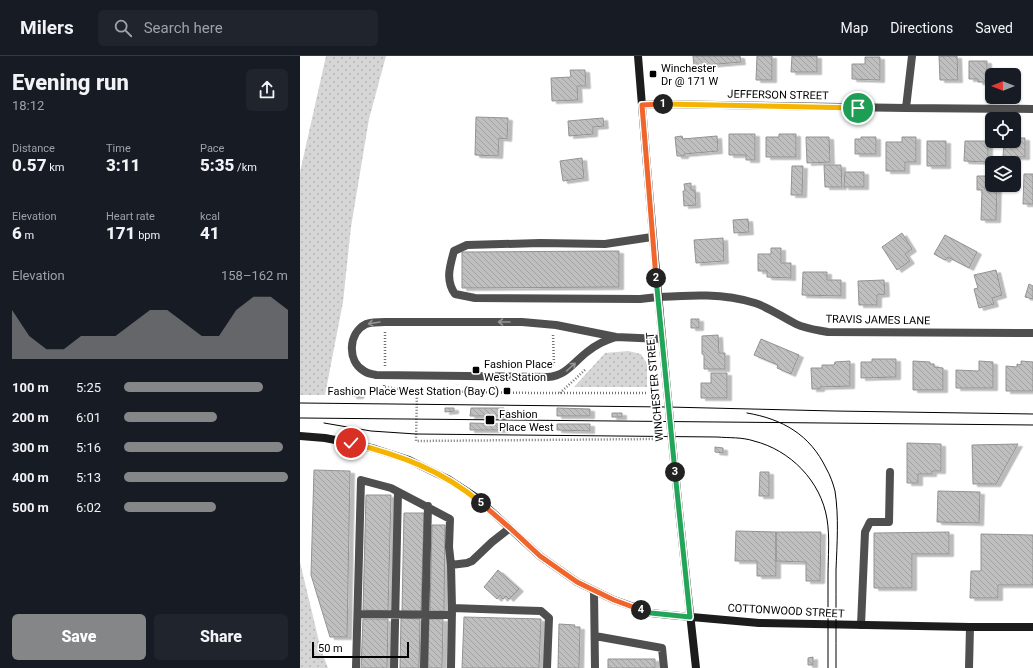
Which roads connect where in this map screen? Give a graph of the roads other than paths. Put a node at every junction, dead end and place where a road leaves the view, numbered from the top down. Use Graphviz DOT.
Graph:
graph roads {
  1 [pos="638,56"];
  2 [pos="912,56"];
  3 [pos="642,105"];
  4 [pos="906,108"];
  5 [pos="1033,109"];
  6 [pos="652,236"];
  7 [pos="658,297"];
  8 [pos="1033,333"];
  9 [pos="616,337"];
  10 [pos="662,339"];
  11 [pos="300,436"];
  12 [pos="890,472"];
  13 [pos="398,492"];
  14 [pos="428,506"];
  15 [pos="510,528"];
  16 [pos="451,565"];
  17 [pos="594,591"];
  18 [pos="452,612"];
  19 [pos="358,614"];
  20 [pos="395,615"];
  21 [pos="426,615"];
  22 [pos="690,617"];
  23 [pos="861,625"];
  24 [pos="970,627"];
  25 [pos="1033,627"];
  26 [pos="595,636"];
  27 [pos="356,668"];
  28 [pos="394,668"];
  29 [pos="424,668"];
  30 [pos="451,668"];
  31 [pos="548,668"];
  32 [pos="595,668"];
  33 [pos="664,668"];
  34 [pos="696,668"];
  35 [pos="969,668"];
  1 -- 3 [label="street, WINCHESTER STREET"];
  2 -- 4 [label="street"];
  3 -- 4 [label="street, JEFFERSON STREET"];
  3 -- 6 [label="street, WINCHESTER STREET"];
  4 -- 5 [label="street, JEFFERSON STREET"];
  6 -- 7 [label="street, WINCHESTER STREET"];
  6 -- 7 [label="street, TRAVIS JAMES LANE"];
  7 -- 8 [label="street, TRAVIS JAMES LANE"];
  7 -- 10 [label="street, WINCHESTER STREET"];
  9 -- 9 [label="street, one-way"];
  9 -- 10 [label="street"];
  10 -- 22 [label="street, WINCHESTER STREET"];
  11 -- 15 [label="street, COTTONWOOD STREET"];
  12 -- 23 [label="street"];
  13 -- 14 [label="street"];
  13 -- 19 [label="street"];
  13 -- 20 [label="street"];
  14 -- 16 [label="street"];
  14 -- 21 [label="street"];
  15 -- 16 [label="street"];
  15 -- 17 [label="street, COTTONWOOD STREET"];
  16 -- 18 [label="street"];
  17 -- 22 [label="street, COTTONWOOD STREET"];
  17 -- 26 [label="street"];
  18 -- 21 [label="street"];
  18 -- 30 [label="street"];
  18 -- 31 [label="street"];
  19 -- 20 [label="street"];
  19 -- 27 [label="street"];
  20 -- 21 [label="street"];
  20 -- 28 [label="street"];
  21 -- 29 [label="street"];
  22 -- 23 [label="street, COTTONWOOD STREET"];
  22 -- 34 [label="street, WINCHESTER STREET"];
  23 -- 24 [label="street, COTTONWOOD STREET"];
  24 -- 25 [label="street, COTTONWOOD STREET"];
  24 -- 35 [label="street"];
  26 -- 32 [label="street"];
  26 -- 33 [label="street"];
}
